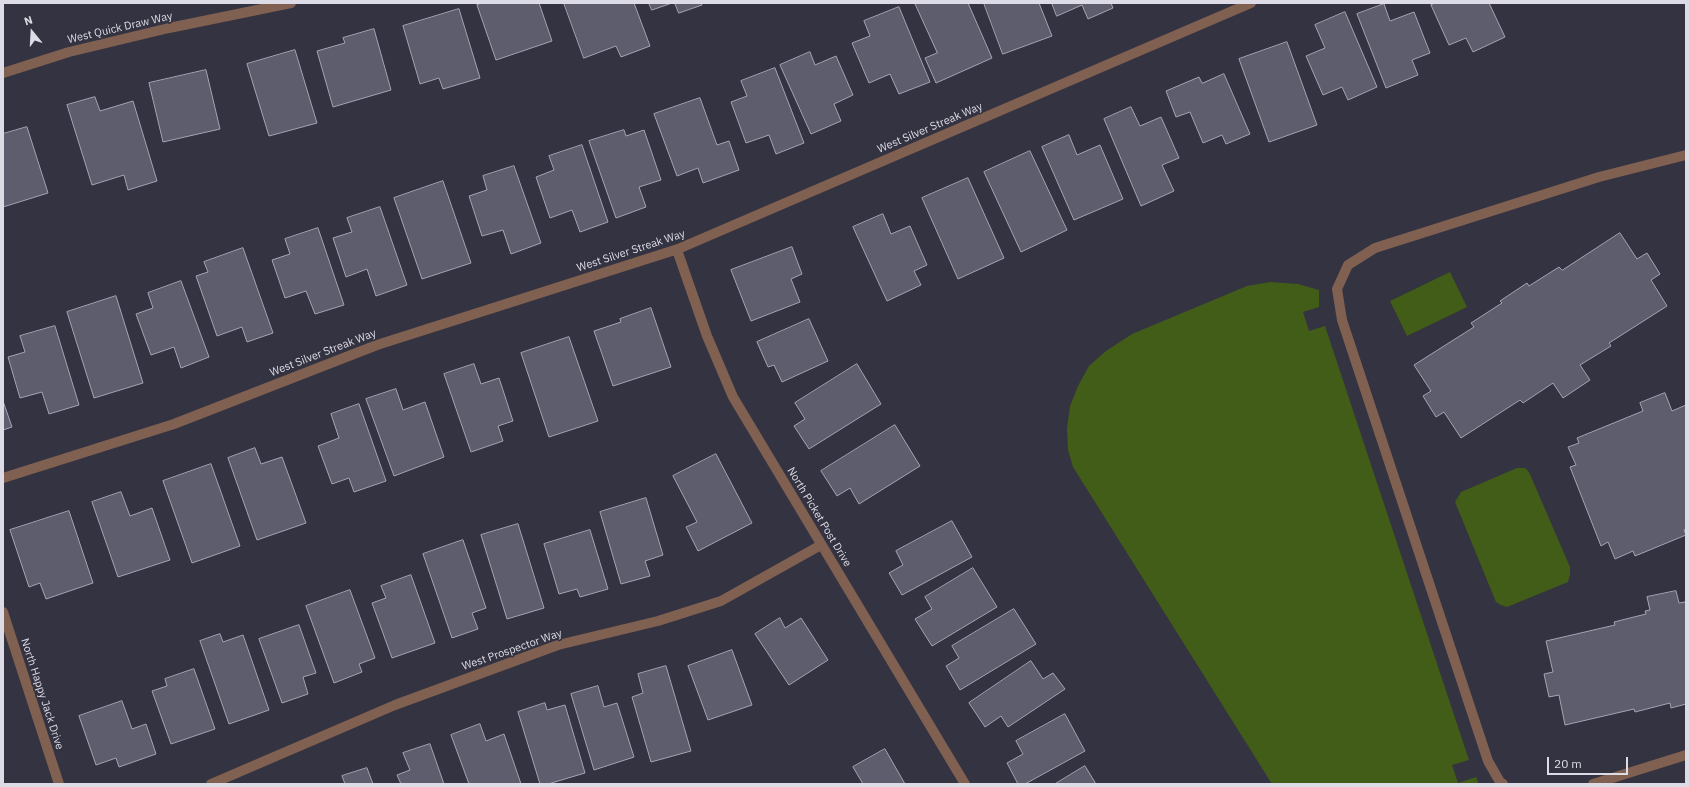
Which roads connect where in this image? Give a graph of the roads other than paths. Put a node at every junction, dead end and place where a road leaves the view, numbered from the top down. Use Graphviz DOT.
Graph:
graph roads {
  1 [pos="291,3"];
  2 [pos="1251,3"];
  3 [pos="274,5"];
  4 [pos="3,72"];
  5 [pos="1686,154"];
  6 [pos="677,250"];
  7 [pos="3,478"];
  8 [pos="822,545"];
  9 [pos="3,612"];
  10 [pos="1686,755"];
  11 [pos="59,784"];
  12 [pos="211,784"];
  13 [pos="965,784"];
  14 [pos="1503,784"];
  15 [pos="1593,784"];
  1 -- 3 [label="street, West Quick Draw Way"];
  2 -- 6 [label="street, West Silver Streak Way"];
  3 -- 4 [label="street, West Quick Draw Way"];
  5 -- 14 [label="street"];
  6 -- 7 [label="street, West Silver Streak Way"];
  6 -- 8 [label="street, North Picket Post Drive"];
  8 -- 12 [label="street, West Prospector Way"];
  8 -- 13 [label="street, North Picket Post Drive"];
  9 -- 11 [label="street, North Happy Jack Drive"];
  10 -- 15 [label="street"];
}
